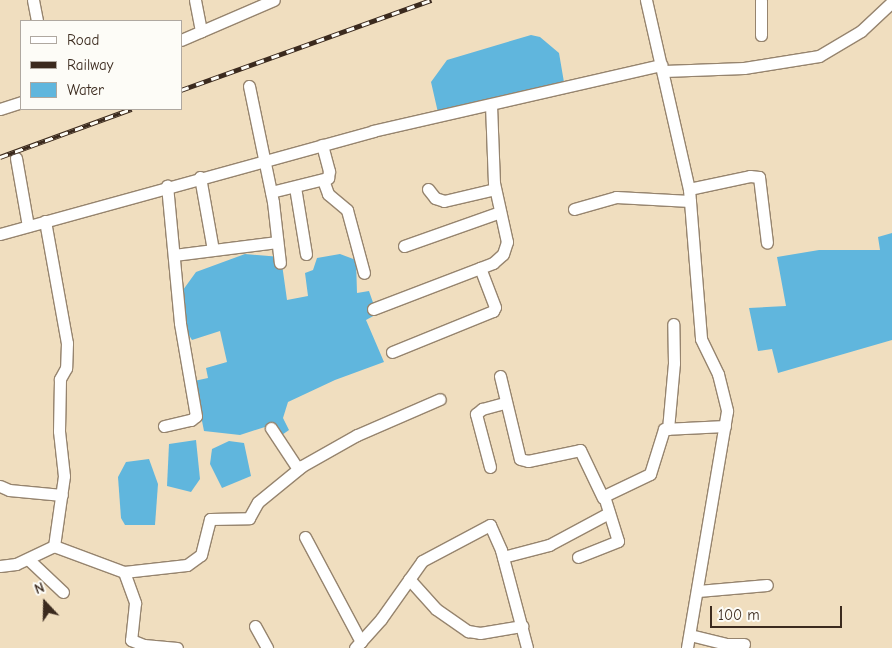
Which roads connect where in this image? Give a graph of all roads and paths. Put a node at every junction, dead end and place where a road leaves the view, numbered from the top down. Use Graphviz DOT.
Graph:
graph roads {
  1 [pos="33,0"];
  2 [pos="195,0"];
  3 [pos="274,0"];
  4 [pos="646,0"];
  5 [pos="761,0"];
  6 [pos="892,2"];
  7 [pos="37,20"];
  8 [pos="201,31"];
  9 [pos="761,35"];
  10 [pos="182,40"];
  11 [pos="663,68"];
  12 [pos="249,86"];
  13 [pos="20,102"];
  14 [pos="491,105"];
  15 [pos="0,109"];
  16 [pos="322,145"];
  17 [pos="16,158"];
  18 [pos="265,160"];
  19 [pos="200,177"];
  20 [pos="323,180"];
  21 [pos="167,186"];
  22 [pos="295,187"];
  23 [pos="428,189"];
  24 [pos="495,189"];
  25 [pos="689,189"];
  26 [pos="271,192"];
  27 [pos="690,201"];
  28 [pos="574,209"];
  29 [pos="500,212"];
  30 [pos="45,221"];
  31 [pos="28,226"];
  32 [pos="0,234"];
  33 [pos="277,242"];
  34 [pos="767,243"];
  35 [pos="404,246"];
  36 [pos="213,250"];
  37 [pos="306,254"];
  38 [pos="174,255"];
  39 [pos="280,263"];
  40 [pos="480,268"];
  41 [pos="364,273"];
  42 [pos="373,309"];
  43 [pos="673,324"];
  44 [pos="392,352"];
  45 [pos="500,376"];
  46 [pos="440,399"];
  47 [pos="504,403"];
  48 [pos="164,426"];
  49 [pos="725,426"];
  50 [pos="271,428"];
  51 [pos="668,429"];
  52 [pos="490,467"];
  53 [pos="298,469"];
  54 [pos="0,486"];
  55 [pos="62,495"];
  56 [pos="603,498"];
  57 [pos="610,513"];
  58 [pos="304,537"];
  59 [pos="54,546"];
  60 [pos="503,557"];
  61 [pos="578,557"];
  62 [pos="28,559"];
  63 [pos="0,566"];
  64 [pos="124,572"];
  65 [pos="408,578"];
  66 [pos="767,585"];
  67 [pos="698,591"];
  68 [pos="63,592"];
  69 [pos="255,626"];
  70 [pos="522,626"];
  71 [pos="690,635"];
  72 [pos="744,644"];
  73 [pos="358,645"];
  74 [pos="177,648"];
  75 [pos="267,648"];
  76 [pos="527,648"];
  77 [pos="687,648"];
  1 -- 7 [label="street"];
  2 -- 8 [label="street"];
  3 -- 8 [label="street"];
  4 -- 11 [label="street"];
  5 -- 9 [label="street"];
  6 -- 11 [label="street"];
  8 -- 10 [label="street"];
  11 -- 14 [label="street"];
  11 -- 25 [label="street"];
  12 -- 18 [label="street"];
  13 -- 15 [label="street"];
  14 -- 16 [label="street"];
  14 -- 24 [label="street"];
  16 -- 18 [label="street"];
  16 -- 20 [label="street"];
  17 -- 31 [label="street"];
  18 -- 19 [label="street"];
  18 -- 26 [label="street"];
  19 -- 21 [label="street"];
  19 -- 36 [label="street"];
  20 -- 22 [label="street"];
  20 -- 41 [label="street"];
  21 -- 30 [label="street"];
  21 -- 38 [label="street"];
  22 -- 26 [label="street"];
  22 -- 37 [label="street"];
  23 -- 24 [label="street"];
  24 -- 29 [label="street"];
  25 -- 27 [label="street"];
  25 -- 34 [label="street"];
  26 -- 33 [label="street"];
  27 -- 28 [label="street"];
  27 -- 49 [label="street"];
  29 -- 35 [label="street"];
  29 -- 40 [label="street"];
  30 -- 31 [label="street"];
  30 -- 55 [label="street"];
  31 -- 32 [label="street"];
  33 -- 36 [label="street"];
  33 -- 39 [label="street"];
  36 -- 38 [label="street"];
  38 -- 48 [label="street"];
  40 -- 42 [label="street"];
  40 -- 44 [label="street"];
  43 -- 51 [label="street"];
  45 -- 47 [label="street"];
  46 -- 53 [label="street"];
  47 -- 52 [label="street"];
  47 -- 56 [label="street"];
  49 -- 51 [label="street"];
  49 -- 67 [label="street"];
  50 -- 53 [label="street"];
  51 -- 56 [label="street"];
  53 -- 64 [label="street"];
  54 -- 55 [label="street"];
  55 -- 59 [label="street"];
  56 -- 57 [label="street"];
  57 -- 60 [label="street"];
  57 -- 61 [label="street"];
  58 -- 73 [label="street"];
  59 -- 62 [label="street"];
  59 -- 64 [label="street"];
  60 -- 65 [label="street"];
  60 -- 70 [label="street"];
  62 -- 63 [label="street"];
  62 -- 68 [label="street"];
  64 -- 74 [label="street"];
  65 -- 70 [label="street"];
  65 -- 73 [label="street"];
  66 -- 67 [label="street"];
  67 -- 71 [label="street"];
  69 -- 75 [label="street"];
  70 -- 76 [label="street"];
  71 -- 72 [label="street"];
  71 -- 77 [label="street"];
}
